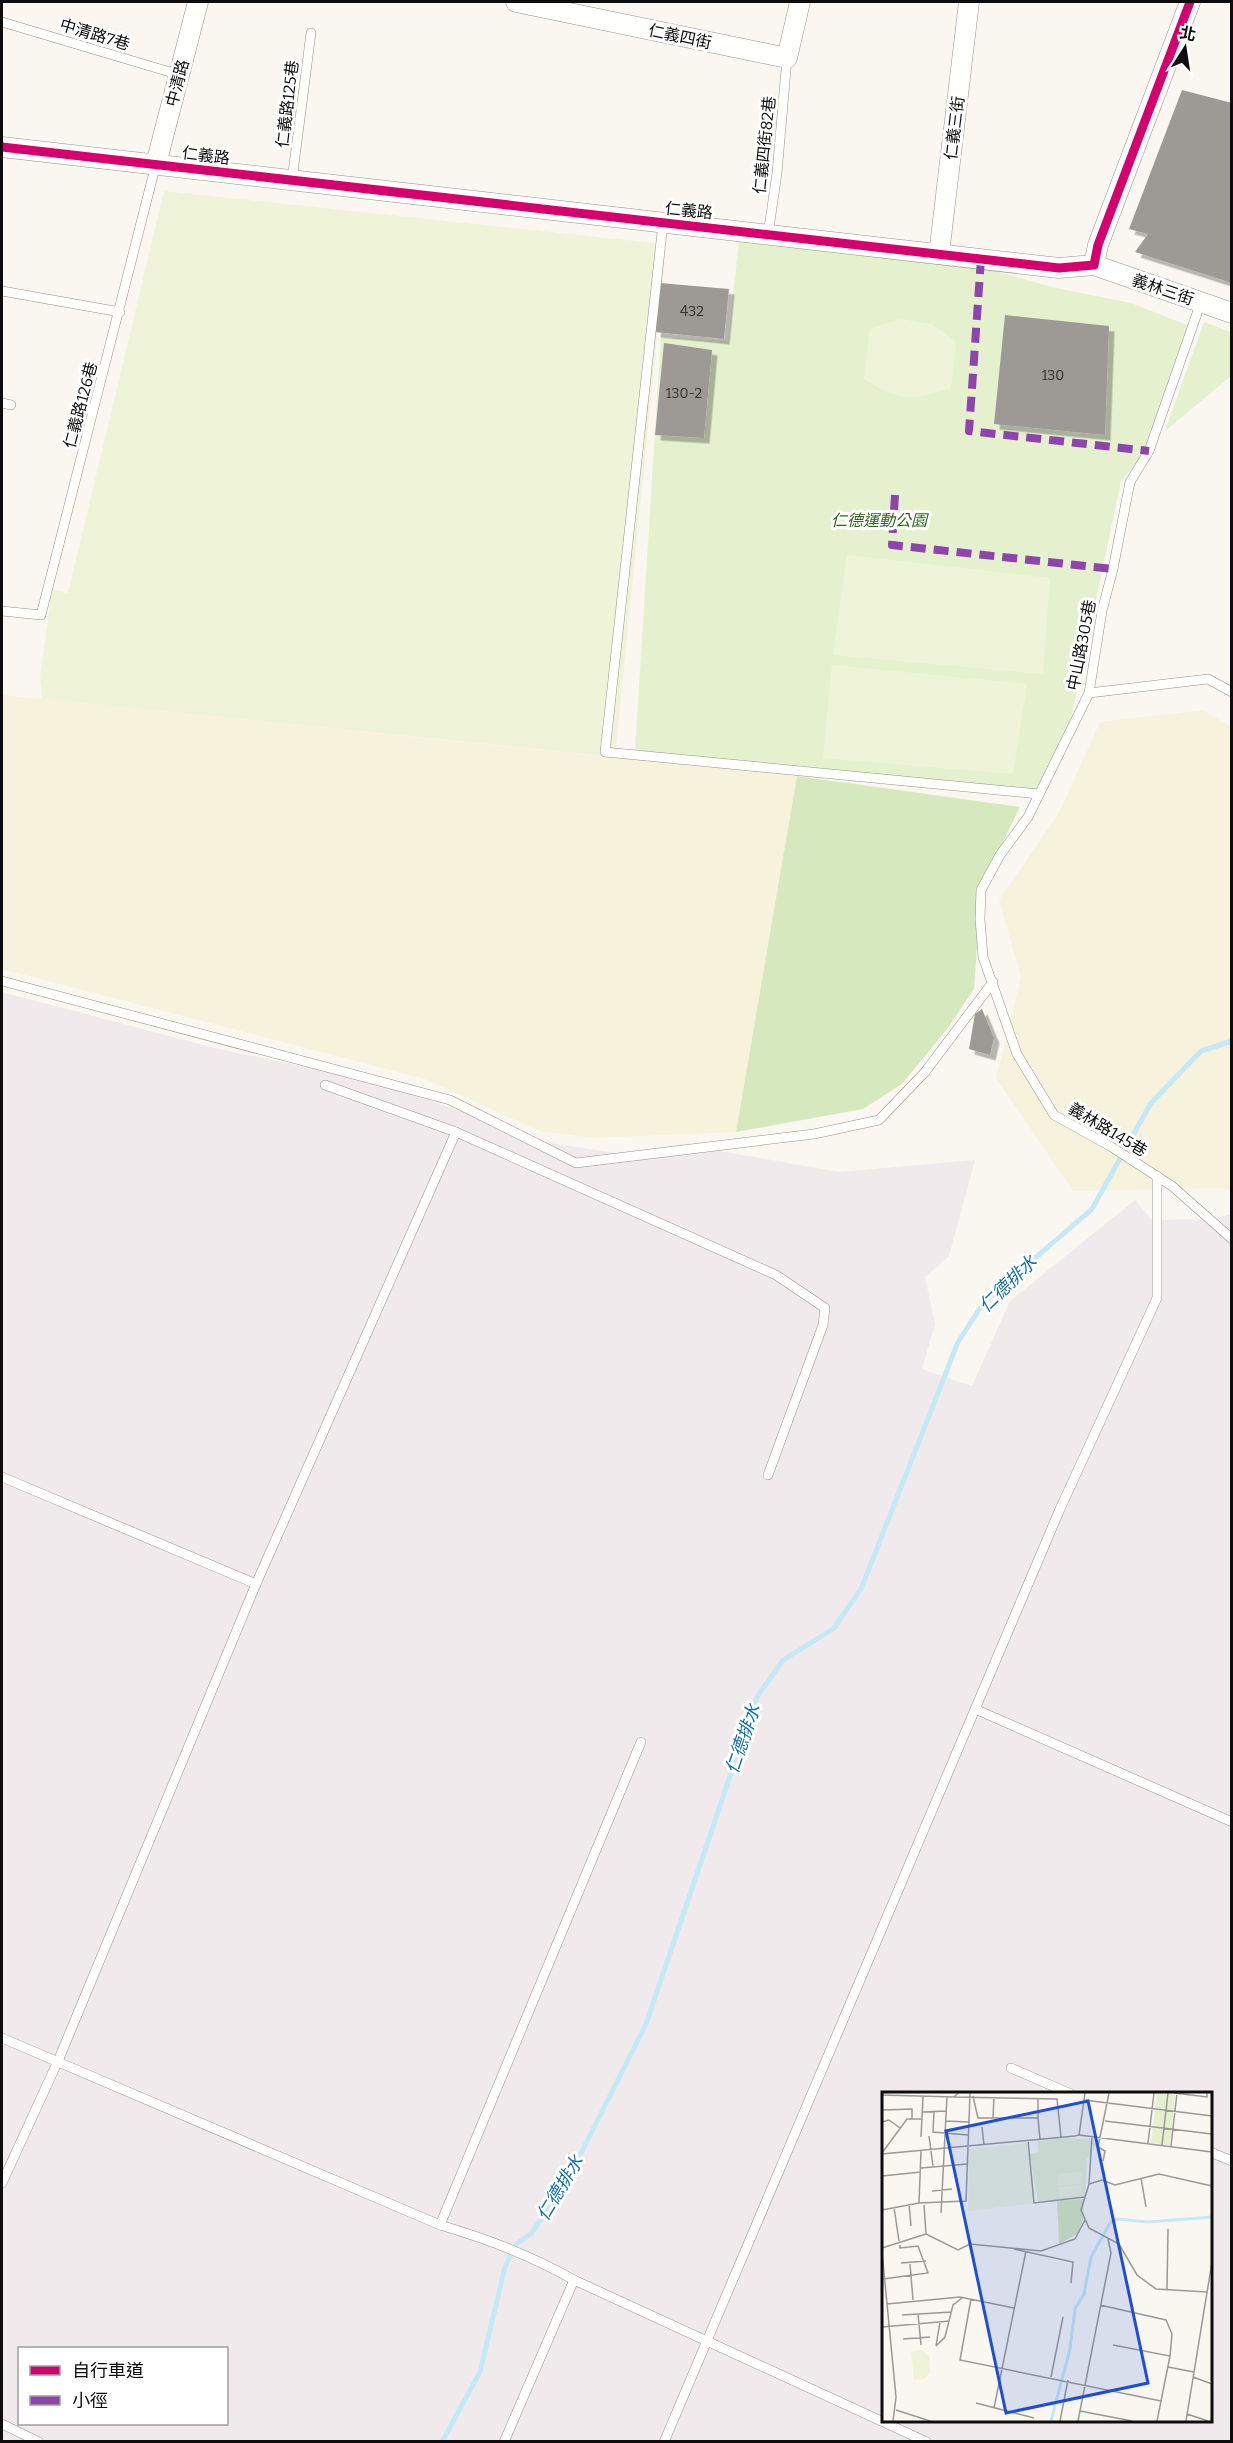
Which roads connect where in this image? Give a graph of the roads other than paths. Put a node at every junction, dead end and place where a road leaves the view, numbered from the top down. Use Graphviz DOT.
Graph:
graph roads {
  1 [pos="198,2"];
  2 [pos="516,2"];
  3 [pos="800,2"];
  4 [pos="969,2"];
  5 [pos="1190,2"];
  6 [pos="2,22"];
  7 [pos="311,33"];
  8 [pos="787,58"];
  9 [pos="180,75"];
  10 [pos="2,147"];
  11 [pos="156,164"];
  12 [pos="292,180"];
  13 [pos="663,223"];
  14 [pos="768,235"];
  15 [pos="939,255"];
  16 [pos="1094,265"];
  17 [pos="2,291"];
  18 [pos="1201,302"];
  19 [pos="120,312"];
  20 [pos="1232,313"];
  21 [pos="2,610"];
  22 [pos="1232,692"];
  23 [pos="1089,693"];
  24 [pos="1039,794"];
  25 [pos="2,981"];
  26 [pos="993,982"];
  27 [pos="326,1085"];
  28 [pos="456,1132"];
  29 [pos="1157,1176"];
  30 [pos="1232,1239"];
  31 [pos="768,1475"];
  32 [pos="2,1477"];
  33 [pos="256,1584"];
  34 [pos="975,1709"];
  35 [pos="641,1742"];
  36 [pos="1232,1822"];
  37 [pos="2,2038"];
  38 [pos="58,2061"];
  39 [pos="1011,2068"];
  40 [pos="1066,2092"];
  41 [pos="1212,2153"];
  42 [pos="1232,2161"];
  43 [pos="2,2183"];
  44 [pos="440,2225"];
  45 [pos="574,2280"];
  46 [pos="707,2341"];
  47 [pos="882,2421"];
  48 [pos="883,2422"];
  49 [pos="2,2424"];
  50 [pos="39,2442"];
  51 [pos="504,2442"];
  52 [pos="664,2442"];
  53 [pos="927,2442"];
  1 -- 9 [label="street, 中清路"];
  2 -- 8 [label="street, 仁義四街"];
  3 -- 8 [label="street"];
  4 -- 15 [label="street, 仁義三街"];
  5 -- 16 [label="street"];
  6 -- 9 [label="lane, 中清路7巷"];
  7 -- 12 [label="lane, 仁義路125巷"];
  8 -- 14 [label="lane, 仁義四街82巷"];
  9 -- 11 [label="street, 中清路"];
  10 -- 11 [label="street, 仁義路"];
  11 -- 12 [label="street, 仁義路"];
  11 -- 19 [label="lane, 仁義路126巷"];
  12 -- 13 [label="street, 仁義路"];
  13 -- 14 [label="street, 仁義路"];
  13 -- 24 [label="lane"];
  14 -- 15 [label="street, 仁義路"];
  15 -- 16 [label="street, 仁義路"];
  16 -- 18 [label="street, 義林三街"];
  17 -- 19 [label="lane"];
  18 -- 20 [label="street, 義林三街"];
  18 -- 23 [label="lane, 中山路305巷"];
  19 -- 21 [label="lane, 仁義路126巷"];
  22 -- 23 [label="lane"];
  23 -- 24 [label="lane, 中山路305巷"];
  24 -- 26 [label="lane, 中山路305巷"];
  25 -- 26 [label="lane"];
  26 -- 29 [label="lane, 義林路145巷"];
  27 -- 28 [label="lane"];
  28 -- 31 [label="lane"];
  28 -- 33 [label="lane"];
  29 -- 30 [label="lane, 義林路145巷"];
  29 -- 34 [label="lane"];
  32 -- 33 [label="lane"];
  33 -- 38 [label="lane"];
  34 -- 36 [label="lane"];
  34 -- 46 [label="lane"];
  35 -- 44 [label="lane"];
  37 -- 38 [label="lane"];
  38 -- 43 [label="lane"];
  38 -- 44 [label="lane"];
  39 -- 40 [label="lane"];
  41 -- 42 [label="lane"];
  44 -- 45 [label="lane"];
  45 -- 46 [label="lane"];
  45 -- 51 [label="lane"];
  46 -- 47 [label="lane"];
  46 -- 52 [label="lane"];
  48 -- 53 [label="lane"];
  49 -- 50 [label="lane"];
}
